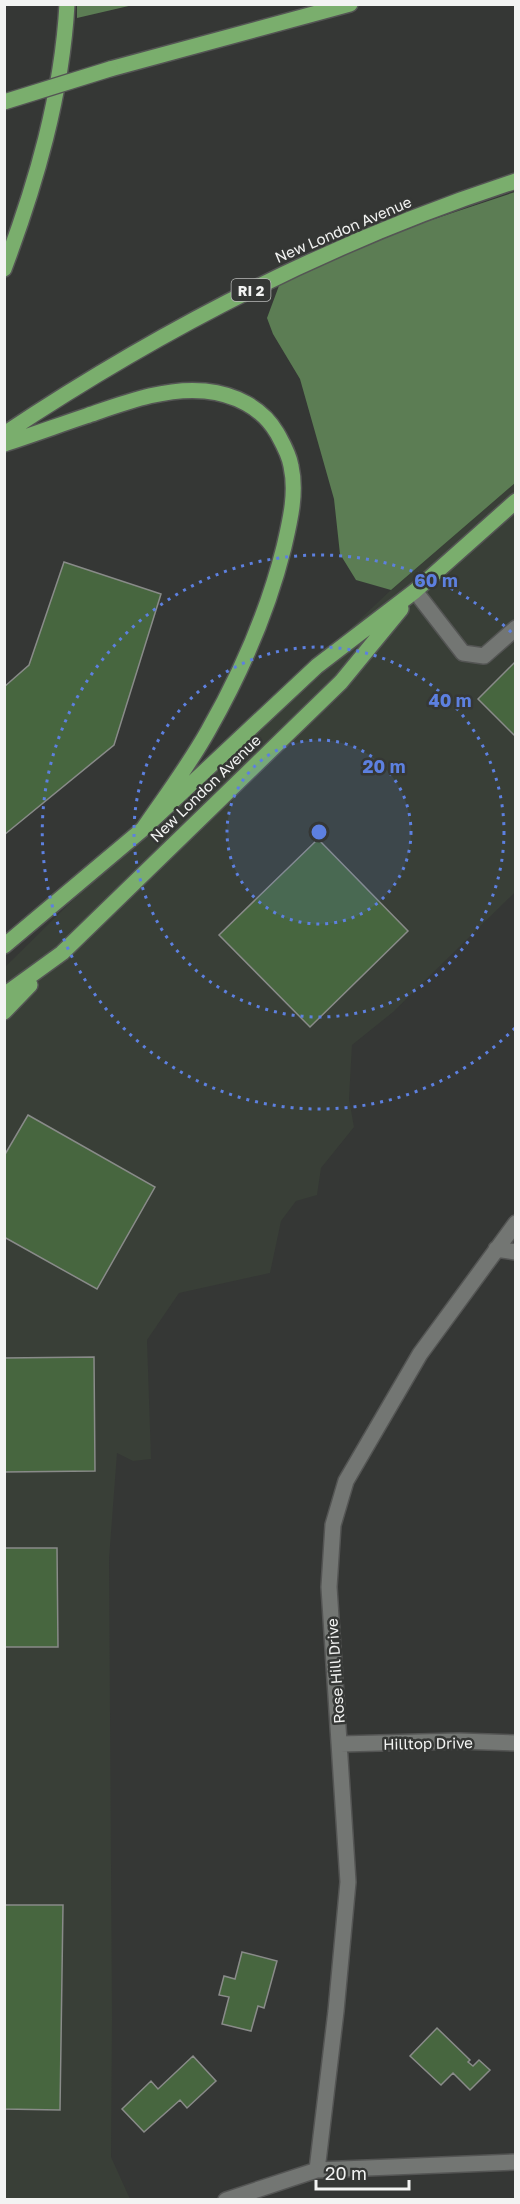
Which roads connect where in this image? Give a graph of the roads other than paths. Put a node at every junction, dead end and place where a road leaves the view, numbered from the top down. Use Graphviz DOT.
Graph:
graph roads {
  1 [pos="67,4"];
  2 [pos="350,4"];
  3 [pos="4,102"];
  4 [pos="516,181"];
  5 [pos="4,269"];
  6 [pos="4,434"];
  7 [pos="4,444"];
  8 [pos="516,501"];
  9 [pos="415,591"];
  10 [pos="516,628"];
  11 [pos="143,829"];
  12 [pos="4,946"];
  13 [pos="62,953"];
  14 [pos="4,995"];
  15 [pos="4,1012"];
  16 [pos="516,1222"];
  17 [pos="496,1249"];
  18 [pos="516,1252"];
  19 [pos="516,1743"];
  20 [pos="340,1744"];
  21 [pos="516,2162"];
  22 [pos="318,2170"];
  23 [pos="226,2199"];
  1 -- 5 [label="main road"];
  2 -- 3 [label="main road, bridge"];
  4 -- 6 [label="main road, New London Avenue / RI 2"];
  7 -- 11 [label="main road"];
  8 -- 9 [label="main road, New London Avenue"];
  9 -- 10 [label="street"];
  9 -- 11 [label="main road, New London Avenue"];
  9 -- 13 [label="main road, New London Avenue"];
  11 -- 12 [label="main road, New London Avenue"];
  13 -- 14 [label="main road, New London Avenue"];
  13 -- 15 [label="main road"];
  16 -- 17 [label="street, Rose Hill Drive"];
  17 -- 18 [label="street"];
  17 -- 20 [label="street, Rose Hill Drive"];
  19 -- 20 [label="street, Hilltop Drive"];
  20 -- 22 [label="street, Rose Hill Drive"];
  21 -- 22 [label="street"];
  22 -- 23 [label="street"];
}
